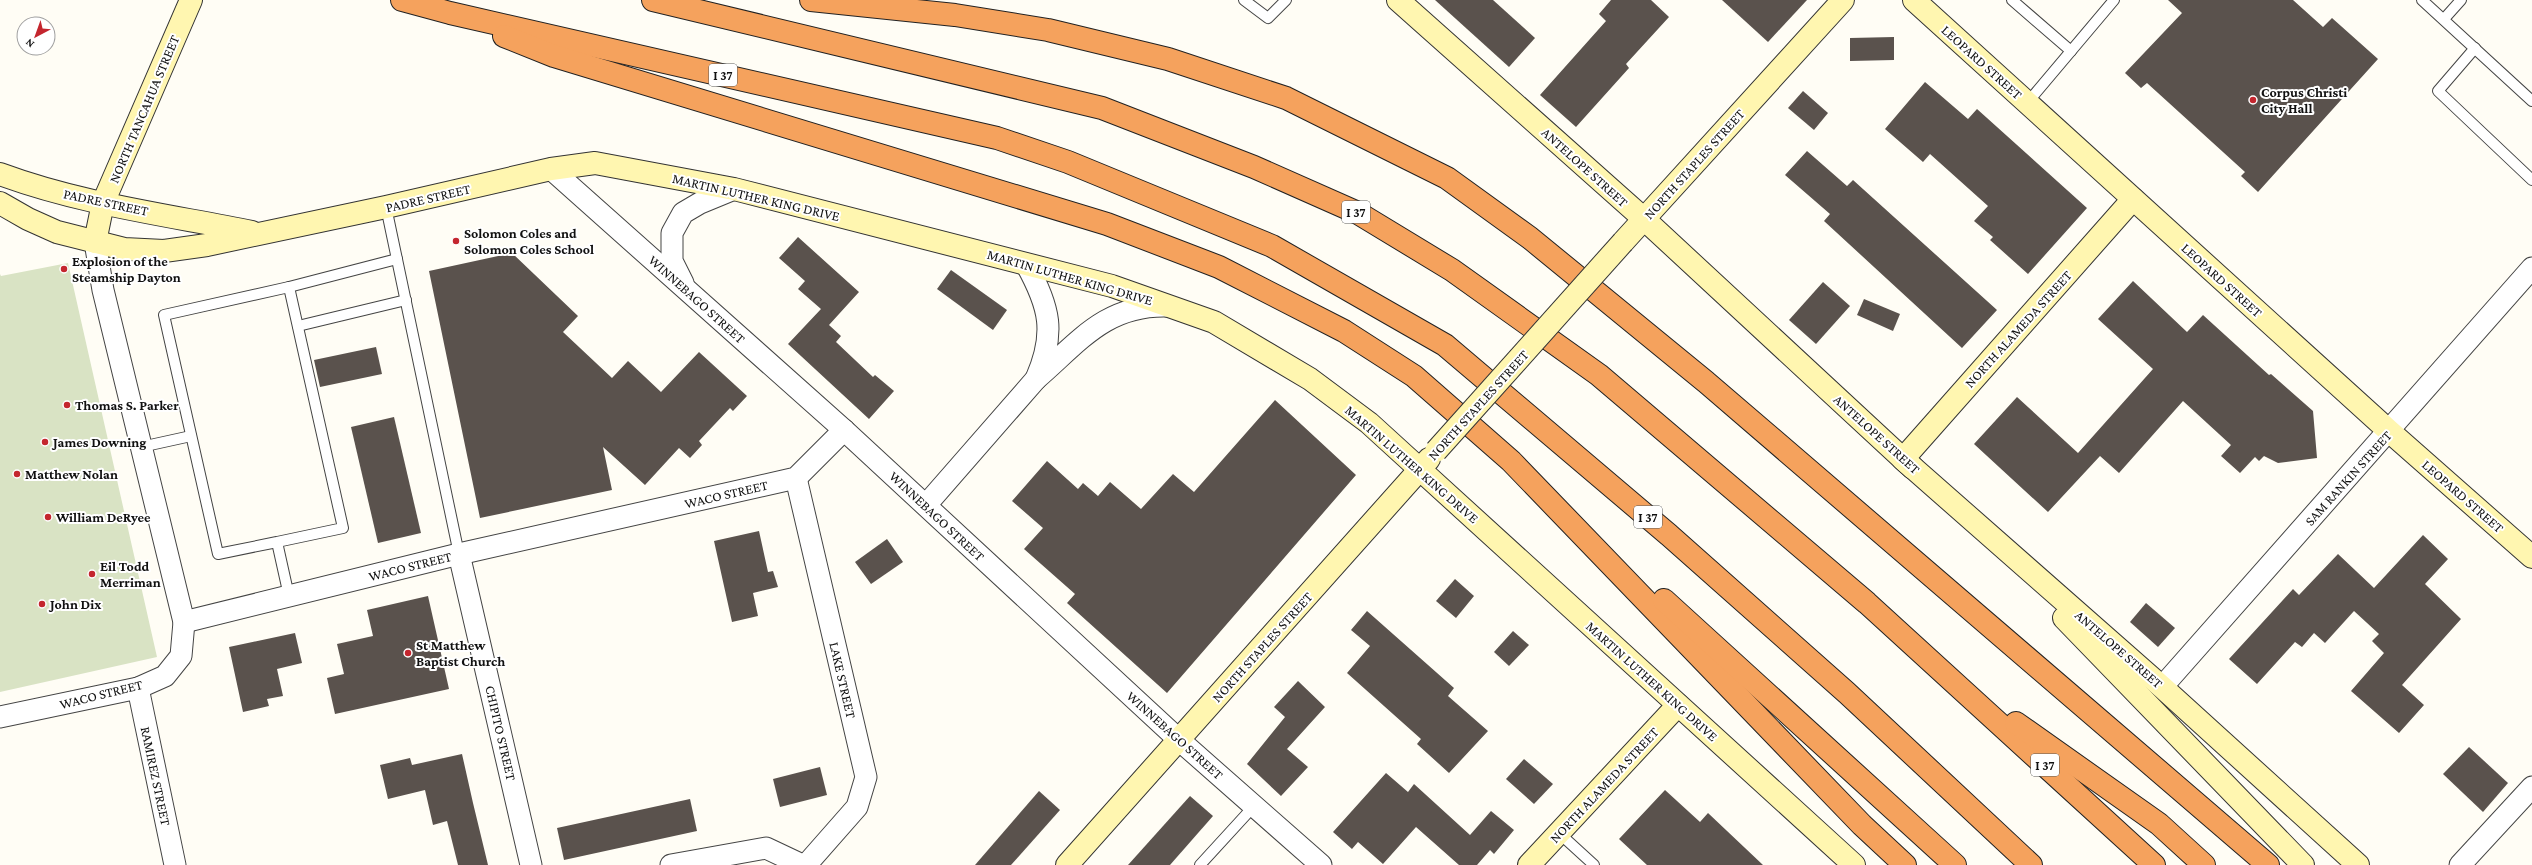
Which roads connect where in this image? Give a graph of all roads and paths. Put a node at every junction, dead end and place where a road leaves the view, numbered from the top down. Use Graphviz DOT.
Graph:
graph roads {
  1 [pos="191,0"];
  2 [pos="402,0"];
  3 [pos="653,0"];
  4 [pos="811,0"];
  5 [pos="1244,0"];
  6 [pos="1286,0"];
  7 [pos="1398,0"];
  8 [pos="1842,0"];
  9 [pos="1914,0"];
  10 [pos="2012,0"];
  11 [pos="2114,0"];
  12 [pos="2422,0"];
  13 [pos="2460,0"];
  14 [pos="450,13"];
  15 [pos="2444,19"];
  16 [pos="2475,48"];
  17 [pos="2071,51"];
  18 [pos="2532,101"];
  19 [pos="2028,102"];
  20 [pos="595,163"];
  21 [pos="551,169"];
  22 [pos="0,174"];
  23 [pos="2532,180"];
  24 [pos="734,189"];
  25 [pos="2133,199"];
  26 [pos="0,203"];
  27 [pos="104,203"];
  28 [pos="386,208"];
  29 [pos="1644,219"];
  30 [pos="261,234"];
  31 [pos="95,242"];
  32 [pos="397,259"];
  33 [pos="1026,264"];
  34 [pos="2532,268"];
  35 [pos="289,287"];
  36 [pos="686,289"];
  37 [pos="406,300"];
  38 [pos="1169,306"];
  39 [pos="298,326"];
  40 [pos="1036,379"];
  41 [pos="844,430"];
  42 [pos="2389,431"];
  43 [pos="191,436"];
  44 [pos="141,447"];
  45 [pos="1903,459"];
  46 [pos="1511,461"];
  47 [pos="1420,469"];
  48 [pos="796,478"];
  49 [pos="926,506"];
  50 [pos="277,542"];
  51 [pos="459,554"];
  52 [pos="2532,557"];
  53 [pos="289,596"];
  54 [pos="184,622"];
  55 [pos="1936,665"];
  56 [pos="2162,687"];
  57 [pos="138,688"];
  58 [pos="1678,704"];
  59 [pos="0,717"];
  60 [pos="1178,739"];
  61 [pos="2532,787"];
  62 [pos="1254,806"];
  63 [pos="1559,833"];
  64 [pos="175,865"];
  65 [pos="531,865"];
  66 [pos="671,865"];
  67 [pos="802,865"];
  68 [pos="806,865"];
  69 [pos="1067,865"];
  70 [pos="1200,865"];
  71 [pos="1321,865"];
  72 [pos="1530,865"];
  73 [pos="1594,865"];
  74 [pos="1854,865"];
  75 [pos="1905,865"];
  76 [pos="1955,865"];
  77 [pos="2031,865"];
  78 [pos="2154,865"];
  79 [pos="2204,865"];
  80 [pos="2268,865"];
  81 [pos="2303,865"];
  82 [pos="2358,865"];
  83 [pos="2460,865"];
  1 -- 27 [label="main road, NORTH TANCAHUA STREET"];
  2 -- 14 [label="highway, I 37"];
  3 -- 55 [label="highway, I 37"];
  4 -- 80 [label="highway"];
  5 -- 6 [label="lane"];
  7 -- 29 [label="main road, ANTELOPE STREET"];
  8 -- 29 [label="main road, NORTH STAPLES STREET"];
  9 -- 19 [label="main road, LEOPARD STREET"];
  10 -- 17 [label="lane"];
  11 -- 17 [label="lane"];
  12 -- 15 [label="lane"];
  13 -- 15 [label="lane"];
  14 -- 46 [label="highway"];
  14 -- 77 [label="highway, I 37"];
  15 -- 16 [label="lane"];
  16 -- 18 [label="lane"];
  16 -- 23 [label="lane"];
  17 -- 19 [label="lane"];
  19 -- 25 [label="main road, LEOPARD STREET"];
  20 -- 21 [label="main road, PADRE STREET"];
  20 -- 24 [label="main road, MARTIN LUTHER KING DRIVE"];
  21 -- 28 [label="main road, PADRE STREET"];
  21 -- 36 [label="street, WINNEBAGO STREET"];
  22 -- 27 [label="main road, PADRE STREET"];
  24 -- 33 [label="main road, MARTIN LUTHER KING DRIVE"];
  24 -- 36 [label="street"];
  25 -- 42 [label="main road, LEOPARD STREET"];
  25 -- 45 [label="main road, NORTH ALAMEDA STREET"];
  26 -- 31 [label="main road, PADRE STREET"];
  27 -- 30 [label="main road, PADRE STREET"];
  27 -- 31 [label="main road, NORTH TANCAHUA STREET"];
  28 -- 30 [label="main road, PADRE STREET"];
  28 -- 32 [label="lane"];
  29 -- 45 [label="main road, ANTELOPE STREET"];
  29 -- 47 [label="main road, NORTH STAPLES STREET, bridge"];
  30 -- 31 [label="main road, PADRE STREET"];
  31 -- 44 [label="street"];
  32 -- 35 [label="lane"];
  32 -- 37 [label="lane"];
  33 -- 38 [label="main road, MARTIN LUTHER KING DRIVE"];
  33 -- 40 [label="street"];
  34 -- 42 [label="street, SAM RANKIN STREET"];
  35 -- 39 [label="lane"];
  35 -- 43 [label="lane"];
  36 -- 41 [label="street, WINNEBAGO STREET"];
  37 -- 39 [label="lane"];
  37 -- 51 [label="lane"];
  38 -- 40 [label="street"];
  38 -- 47 [label="main road, MARTIN LUTHER KING DRIVE"];
  39 -- 50 [label="lane"];
  40 -- 49 [label="street"];
  41 -- 48 [label="street"];
  41 -- 49 [label="street, WINNEBAGO STREET"];
  42 -- 52 [label="main road, LEOPARD STREET"];
  42 -- 56 [label="street, SAM RANKIN STREET"];
  43 -- 44 [label="lane"];
  43 -- 50 [label="lane"];
  44 -- 54 [label="street"];
  45 -- 56 [label="main road, ANTELOPE STREET"];
  45 -- 81 [label="main road"];
  46 -- 75 [label="highway"];
  46 -- 76 [label="highway"];
  47 -- 58 [label="main road, MARTIN LUTHER KING DRIVE"];
  47 -- 60 [label="main road, NORTH STAPLES STREET"];
  48 -- 51 [label="street, WACO STREET"];
  48 -- 68 [label="street, LAKE STREET"];
  49 -- 60 [label="street, WINNEBAGO STREET"];
  50 -- 53 [label="lane"];
  51 -- 53 [label="street, WACO STREET"];
  51 -- 65 [label="street, CHIPITO STREET"];
  53 -- 54 [label="street, WACO STREET"];
  54 -- 57 [label="street, WACO STREET"];
  55 -- 78 [label="highway, I 37"];
  55 -- 79 [label="highway"];
  56 -- 82 [label="main road, ANTELOPE STREET"];
  57 -- 59 [label="street, WACO STREET"];
  57 -- 64 [label="street, RAMIREZ STREET"];
  58 -- 63 [label="main road, NORTH ALAMEDA STREET"];
  58 -- 74 [label="main road, MARTIN LUTHER KING DRIVE"];
  60 -- 62 [label="street, WINNEBAGO STREET"];
  60 -- 69 [label="main road, NORTH STAPLES STREET"];
  61 -- 83 [label="street"];
  62 -- 70 [label="lane"];
  62 -- 71 [label="street, WINNEBAGO STREET"];
  63 -- 72 [label="main road, NORTH ALAMEDA STREET"];
  63 -- 73 [label="lane"];
  66 -- 67 [label="street"];
}
